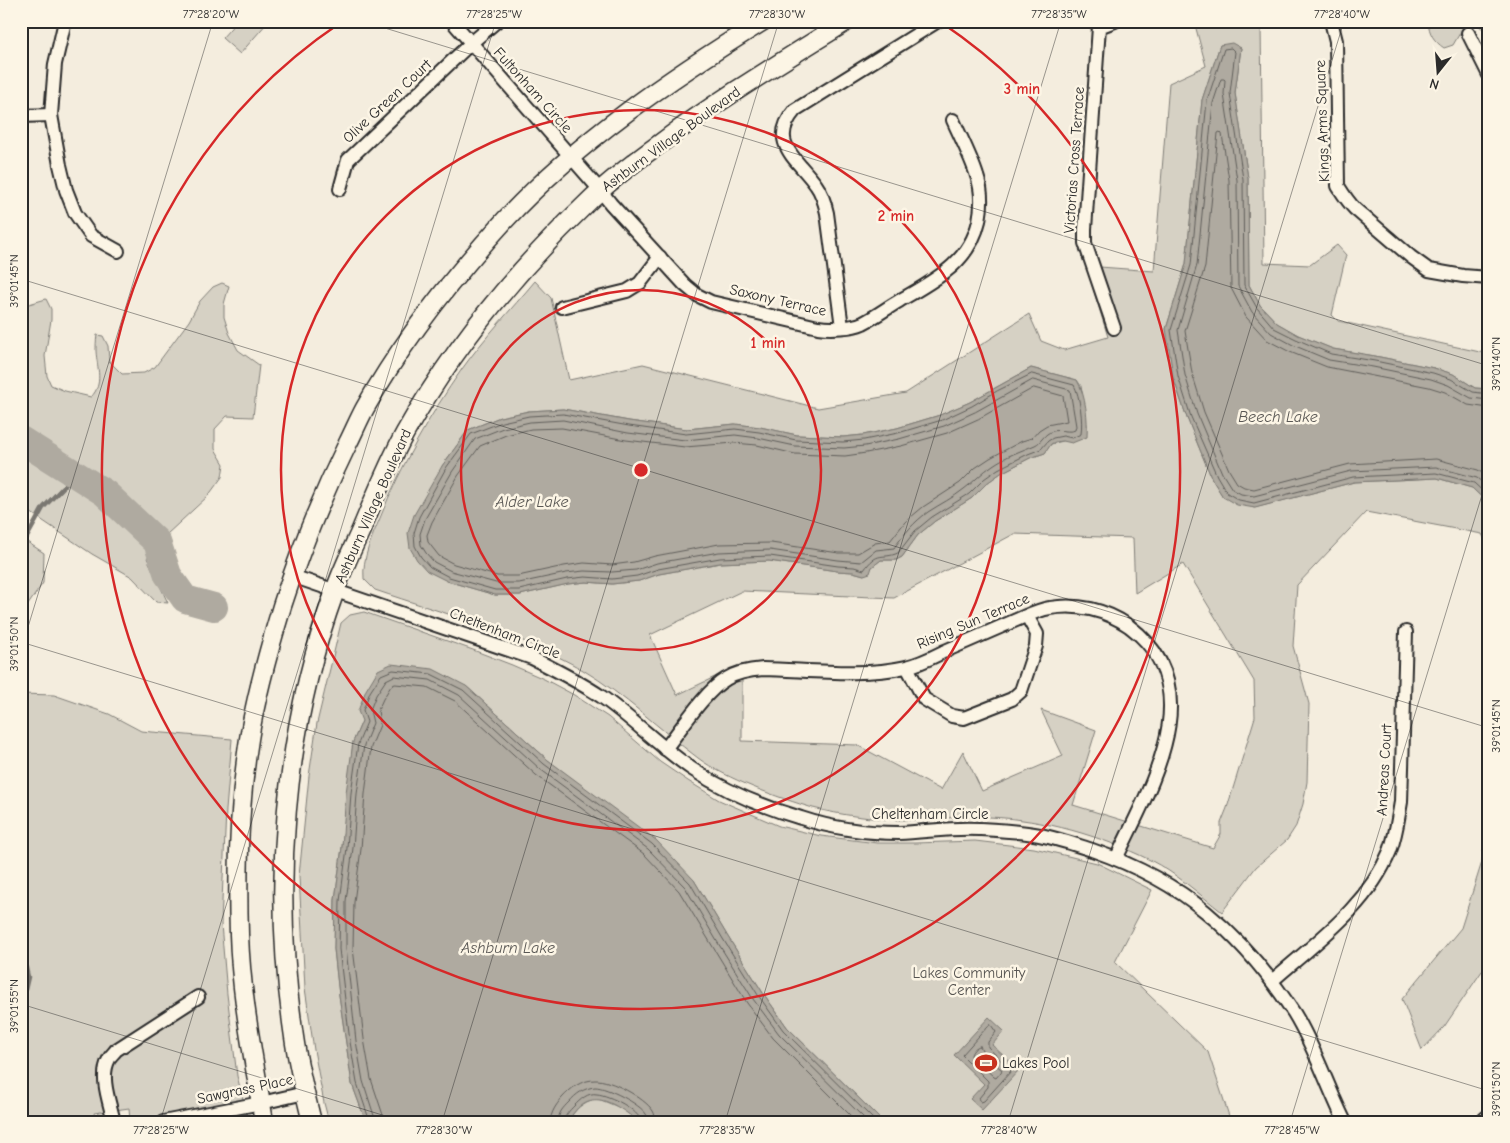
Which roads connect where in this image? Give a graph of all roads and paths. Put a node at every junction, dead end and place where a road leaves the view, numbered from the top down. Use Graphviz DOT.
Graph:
graph roads {
  1 [pos="65,21"];
  2 [pos="452,21"];
  3 [pos="497,21"];
  4 [pos="763,21"];
  5 [pos="847,21"];
  6 [pos="938,21"];
  7 [pos="1115,21"];
  8 [pos="1331,21"];
  9 [pos="1097,24"];
  10 [pos="1468,33"];
  11 [pos="470,44"];
  12 [pos="1489,74"];
  13 [pos="52,115"];
  14 [pos="21,116"];
  15 [pos="953,120"];
  16 [pos="571,157"];
  17 [pos="340,190"];
  18 [pos="600,190"];
  19 [pos="118,251"];
  20 [pos="660,257"];
  21 [pos="1489,278"];
  22 [pos="562,307"];
  23 [pos="842,327"];
  24 [pos="1114,328"];
  25 [pos="292,576"];
  26 [pos="335,590"];
  27 [pos="1027,616"];
  28 [pos="1406,632"];
  29 [pos="907,667"];
  30 [pos="665,749"];
  31 [pos="1116,859"];
  32 [pos="1272,981"];
  33 [pos="198,997"];
  34 [pos="304,1093"];
  35 [pos="261,1103"];
  36 [pos="1489,1115"];
  37 [pos="114,1122"];
  38 [pos="163,1122"];
  39 [pos="264,1122"];
  40 [pos="312,1122"];
  41 [pos="1345,1122"];
  42 [pos="1481,1122"];
  1 -- 13 [label="street"];
  2 -- 11 [label="street, Fultonham Circle"];
  3 -- 11 [label="street, Olive Green Court"];
  4 -- 16 [label="main road"];
  5 -- 18 [label="main road, Ashburn Village Boulevard"];
  6 -- 23 [label="street"];
  7 -- 9 [label="street"];
  8 -- 21 [label="street, Kings Arms Square"];
  9 -- 24 [label="street, Victorias Cross Terrace"];
  10 -- 12 [label="street"];
  11 -- 16 [label="street, Fultonham Circle"];
  11 -- 17 [label="street, Olive Green Court"];
  13 -- 14 [label="street"];
  13 -- 19 [label="street"];
  15 -- 23 [label="street, Saxony Terrace"];
  16 -- 18 [label="street, Saxony Terrace"];
  16 -- 25 [label="main road"];
  18 -- 20 [label="street, Saxony Terrace"];
  18 -- 26 [label="main road, Ashburn Village Boulevard"];
  20 -- 22 [label="street"];
  20 -- 23 [label="street, Saxony Terrace"];
  25 -- 26 [label="street, Cheltenham Circle"];
  25 -- 35 [label="main road"];
  26 -- 30 [label="street, Cheltenham Circle"];
  26 -- 34 [label="main road, Ashburn Village Boulevard"];
  27 -- 29 [label="street, Rising Sun Terrace"];
  27 -- 29 [label="street"];
  27 -- 31 [label="street, Rising Sun Terrace"];
  28 -- 32 [label="street, Andreas Court"];
  29 -- 30 [label="street, Rising Sun Terrace"];
  30 -- 31 [label="street, Cheltenham Circle"];
  31 -- 32 [label="street, Cheltenham Circle"];
  32 -- 41 [label="street, Cheltenham Circle"];
  33 -- 37 [label="street"];
  34 -- 35 [label="street, Sawgrass Place"];
  34 -- 40 [label="main road, Ashburn Village Boulevard"];
  35 -- 38 [label="street, Sawgrass Place"];
  35 -- 39 [label="main road"];
  36 -- 42 [label="street"];
}
